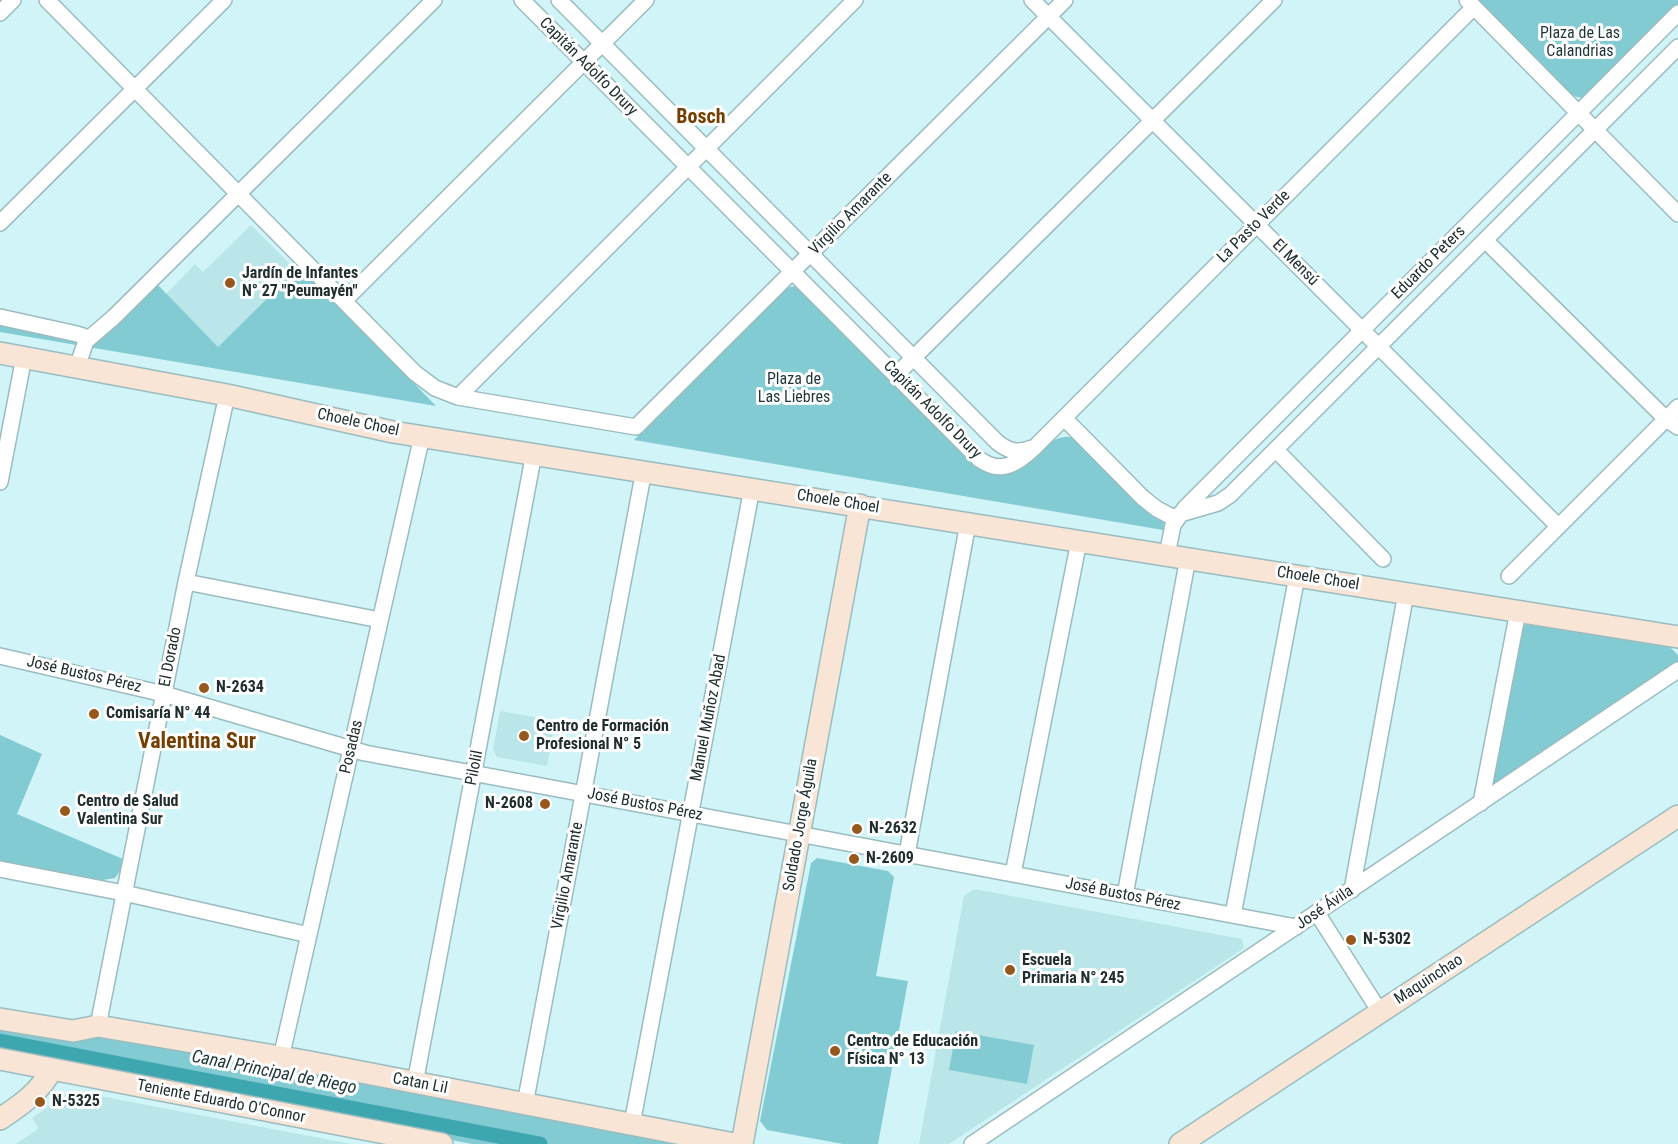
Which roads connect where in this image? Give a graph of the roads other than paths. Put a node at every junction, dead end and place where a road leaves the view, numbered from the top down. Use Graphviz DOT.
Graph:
graph roads {
  1 [pos="14,0"];
  2 [pos="47,0"];
  3 [pos="224,0"];
  4 [pos="434,0"];
  5 [pos="522,0"];
  6 [pos="559,0"];
  7 [pos="646,0"];
  8 [pos="855,0"];
  9 [pos="1032,0"];
  10 [pos="1065,0"];
  11 [pos="1274,0"];
  12 [pos="1470,4"];
  13 [pos="0,13"];
  14 [pos="1678,13"];
  15 [pos="1048,17"];
  16 [pos="602,44"];
  17 [pos="1678,47"];
  18 [pos="584,62"];
  19 [pos="135,89"];
  20 [pos="1579,114"];
  21 [pos="1153,121"];
  22 [pos="1595,130"];
  23 [pos="706,149"];
  24 [pos="688,167"];
  25 [pos="239,194"];
  26 [pos="1678,214"];
  27 [pos="0,223"];
  28 [pos="1257,225"];
  29 [pos="1485,240"];
  30 [pos="810,254"];
  31 [pos="793,272"];
  32 [pos="344,301"];
  33 [pos="0,317"];
  34 [pos="1362,330"];
  35 [pos="89,338"];
  36 [pos="1379,347"];
  37 [pos="0,353"];
  38 [pos="24,357"];
  39 [pos="913,358"];
  40 [pos="78,367"];
  41 [pos="896,375"];
  42 [pos="227,395"];
  43 [pos="458,396"];
  44 [pos="1678,407"];
  45 [pos="1064,418"];
  46 [pos="1672,423"];
  47 [pos="422,436"];
  48 [pos="1035,447"];
  49 [pos="1276,450"];
  50 [pos="534,453"];
  51 [pos="644,470"];
  52 [pos="0,482"];
  53 [pos="752,488"];
  54 [pos="860,505"];
  55 [pos="1178,517"];
  56 [pos="968,523"];
  57 [pos="1558,526"];
  58 [pos="1079,541"];
  59 [pos="1178,557"];
  60 [pos="1383,559"];
  61 [pos="1297,576"];
  62 [pos="1509,576"];
  63 [pos="186,582"];
  64 [pos="1406,593"];
  65 [pos="1518,612"];
  66 [pos="380,620"];
  67 [pos="1678,637"];
  68 [pos="0,656"];
  69 [pos="1678,670"];
  70 [pos="164,694"];
  71 [pos="351,750"];
  72 [pos="473,774"];
  73 [pos="583,794"];
  74 [pos="1481,803"];
  75 [pos="691,814"];
  76 [pos="1678,816"];
  77 [pos="799,834"];
  78 [pos="907,854"];
  79 [pos="0,869"];
  80 [pos="1013,874"];
  81 [pos="1352,890"];
  82 [pos="124,893"];
  83 [pos="1125,895"];
  84 [pos="1317,913"];
  85 [pos="1233,915"];
  86 [pos="1296,927"];
  87 [pos="309,935"];
  88 [pos="1380,1012"];
  89 [pos="0,1019"];
  90 [pos="98,1026"];
  91 [pos="281,1058"];
  92 [pos="0,1059"];
  93 [pos="52,1069"];
  94 [pos="415,1083"];
  95 [pos="525,1104"];
  96 [pos="0,1119"];
  97 [pos="632,1124"];
  98 [pos="442,1144"];
  99 [pos="734,1144"];
  100 [pos="742,1144"];
  101 [pos="972,1144"];
  102 [pos="1180,1144"];
  1 -- 13 [label="street"];
  2 -- 19 [label="street"];
  3 -- 19 [label="street"];
  4 -- 25 [label="street"];
  5 -- 18 [label="street, Capitán Adolfo Drury"];
  6 -- 16 [label="street, Capitán Adolfo Drury"];
  7 -- 16 [label="street"];
  8 -- 23 [label="street"];
  9 -- 15 [label="street, El Mensú"];
  10 -- 15 [label="street, Virgilio Amarante"];
  11 -- 21 [label="street"];
  12 -- 20 [label="street"];
  12 -- 28 [label="street, La Pasto Verde"];
  14 -- 20 [label="street, Eduardo Peters"];
  15 -- 21 [label="street, El Mensú"];
  15 -- 30 [label="street, Virgilio Amarante"];
  16 -- 18 [label="street"];
  16 -- 23 [label="street, Capitán Adolfo Drury"];
  17 -- 22 [label="street, Eduardo Peters"];
  18 -- 24 [label="street, Capitán Adolfo Drury"];
  18 -- 32 [label="street"];
  19 -- 25 [label="street"];
  19 -- 27 [label="street"];
  20 -- 22 [label="street"];
  20 -- 34 [label="street, Eduardo Peters"];
  21 -- 28 [label="street, El Mensú"];
  21 -- 39 [label="street"];
  22 -- 26 [label="street"];
  22 -- 29 [label="street, Eduardo Peters"];
  23 -- 24 [label="street"];
  23 -- 30 [label="street, Capitán Adolfo Drury"];
  24 -- 31 [label="street, Capitán Adolfo Drury"];
  24 -- 43 [label="street"];
  25 -- 32 [label="street"];
  25 -- 35 [label="street"];
  28 -- 34 [label="street, El Mensú"];
  28 -- 45 [label="street, La Pasto Verde"];
  29 -- 36 [label="street, Eduardo Peters"];
  29 -- 46 [label="street"];
  30 -- 31 [label="street, Virgilio Amarante"];
  30 -- 39 [label="street, Capitán Adolfo Drury"];
  31 -- 41 [label="street, Capitán Adolfo Drury"];
  31 -- 43 [label="street, Virgilio Amarante"];
  32 -- 43 [label="street"];
  33 -- 35 [label="street"];
  34 -- 36 [label="street, El Mensú"];
  34 -- 55 [label="street, Eduardo Peters"];
  35 -- 40 [label="street"];
  36 -- 49 [label="street, Eduardo Peters"];
  36 -- 57 [label="street, El Mensú"];
  37 -- 38 [label="street, Choele Choel"];
  38 -- 40 [label="street, Choele Choel"];
  38 -- 52 [label="street"];
  39 -- 41 [label="street"];
  39 -- 48 [label="street, Capitán Adolfo Drury"];
  40 -- 42 [label="street, Choele Choel"];
  41 -- 48 [label="street, Capitán Adolfo Drury"];
  42 -- 47 [label="street, Choele Choel"];
  42 -- 63 [label="street, El Dorado"];
  44 -- 46 [label="street"];
  45 -- 48 [label="street, La Pasto Verde"];
  45 -- 55 [label="street"];
  46 -- 57 [label="street"];
  47 -- 50 [label="street, Choele Choel"];
  47 -- 66 [label="street, Posadas"];
  49 -- 55 [label="street, Eduardo Peters"];
  49 -- 60 [label="street"];
  50 -- 51 [label="street, Choele Choel"];
  50 -- 72 [label="street, Pilolil"];
  51 -- 53 [label="street, Choele Choel"];
  51 -- 73 [label="street, Virgilio Amarante"];
  53 -- 54 [label="street, Choele Choel"];
  53 -- 75 [label="street, Manuel Muñoz Abad"];
  54 -- 56 [label="street, Choele Choel"];
  54 -- 77 [label="street, Soldado Jorge Águila"];
  55 -- 59 [label="street, Eduardo Peters"];
  56 -- 58 [label="street, Choele Choel"];
  56 -- 78 [label="street"];
  57 -- 62 [label="street"];
  58 -- 59 [label="street, Choele Choel"];
  58 -- 80 [label="street"];
  59 -- 61 [label="street, Choele Choel"];
  59 -- 83 [label="street, Eduardo Peters"];
  61 -- 64 [label="street, Choele Choel"];
  61 -- 85 [label="street"];
  63 -- 66 [label="street"];
  63 -- 70 [label="street, El Dorado"];
  64 -- 65 [label="street, Choele Choel"];
  64 -- 81 [label="street"];
  65 -- 67 [label="street, Choele Choel"];
  65 -- 74 [label="street"];
  66 -- 71 [label="street, Posadas"];
  68 -- 70 [label="street, José Bustos Pérez"];
  69 -- 74 [label="street, José Ávila"];
  70 -- 71 [label="street, José Bustos Pérez"];
  70 -- 82 [label="street, El Dorado"];
  71 -- 72 [label="street, José Bustos Pérez"];
  71 -- 87 [label="street, Posadas"];
  72 -- 73 [label="street, José Bustos Pérez"];
  72 -- 94 [label="street, Pilolil"];
  73 -- 75 [label="street, José Bustos Pérez"];
  73 -- 95 [label="street, Virgilio Amarante"];
  74 -- 81 [label="street, José Ávila"];
  75 -- 77 [label="street, José Bustos Pérez"];
  75 -- 97 [label="street, Manuel Muñoz Abad"];
  76 -- 88 [label="street, Maquinchao"];
  77 -- 78 [label="street, José Bustos Pérez"];
  77 -- 100 [label="street, Soldado Jorge Águila"];
  78 -- 80 [label="street, José Bustos Pérez"];
  79 -- 82 [label="street"];
  80 -- 83 [label="street, José Bustos Pérez"];
  81 -- 84 [label="street, José Ávila"];
  82 -- 87 [label="street"];
  82 -- 90 [label="street, El Dorado"];
  83 -- 85 [label="street, José Bustos Pérez"];
  84 -- 86 [label="street, José Ávila"];
  84 -- 88 [label="street"];
  85 -- 86 [label="street, José Bustos Pérez"];
  86 -- 101 [label="street, José Ávila"];
  87 -- 91 [label="street, Posadas"];
  88 -- 102 [label="street, Maquinchao"];
  89 -- 90 [label="street, Catan Lil"];
  90 -- 91 [label="street, Catan Lil"];
  91 -- 94 [label="street, Catan Lil"];
  92 -- 93 [label="street, Teniente Eduardo O'Connor"];
  93 -- 96 [label="street"];
  93 -- 98 [label="street, Teniente Eduardo O'Connor"];
  94 -- 95 [label="street, Catan Lil"];
  95 -- 97 [label="street, Catan Lil"];
  97 -- 99 [label="street, Catan Lil"];
}
